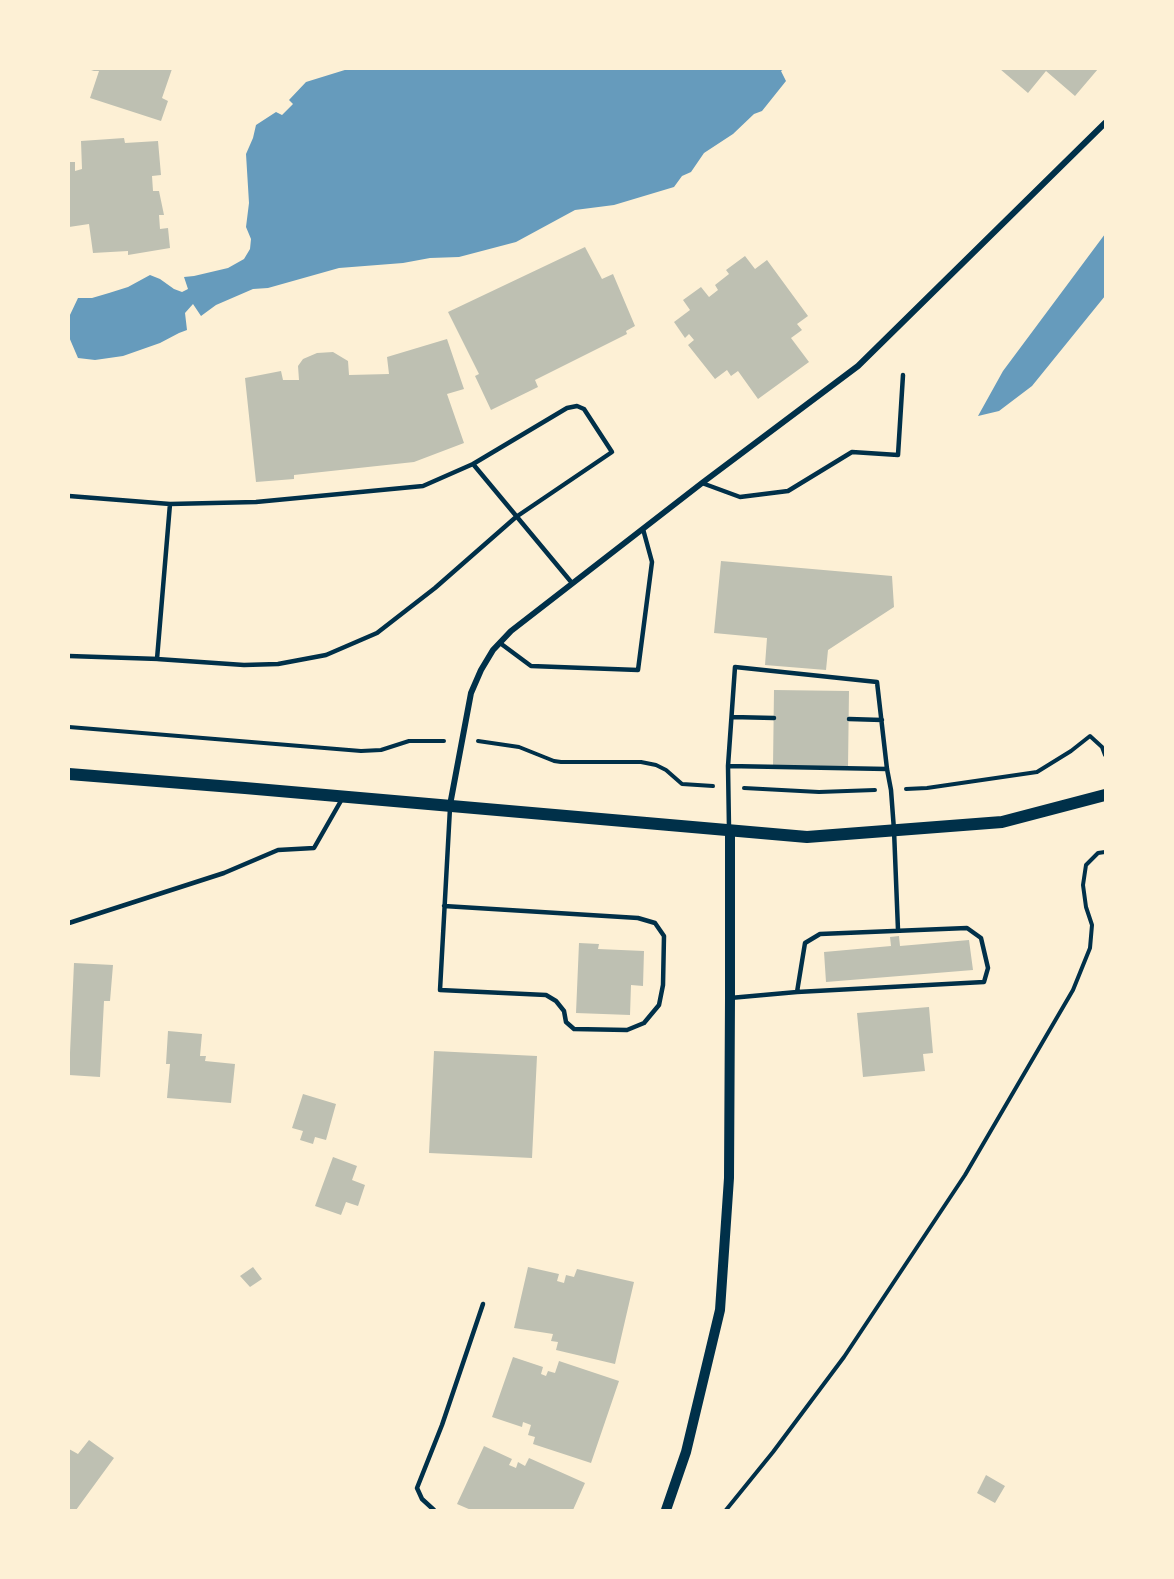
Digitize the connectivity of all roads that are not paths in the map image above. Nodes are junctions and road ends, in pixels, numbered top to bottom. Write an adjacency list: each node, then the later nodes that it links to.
1 (1105, 123): 4 (street)
2 (903, 375): 4 (lane)
3 (473, 464): 6 (lane); 7 (lane); 7 (lane)
4 (702, 483): 8 (street)
5 (69, 496): 6 (lane)
6 (170, 504): 12 (lane)
7 (516, 517): 9 (lane); 12 (lane)
8 (643, 529): 9 (street); 10 (lane)
9 (572, 584): 10 (street)
10 (500, 643): 22 (street)
11 (69, 656): 12 (lane)
12 (159, 659)
13 (732, 717): 14 (lane); 16 (lane); 17 (lane)
14 (774, 718)
15 (849, 719): 16 (lane)
16 (882, 720): 18 (lane)
17 (728, 766): 18 (lane); 23 (lane)
18 (887, 770): 24 (lane)
19 (69, 774): 21 (main road)
20 (1105, 795): 24 (main road)
21 (344, 797): 22 (main road); 26 (lane)
22 (450, 805): 23 (main road); 25 (lane)
23 (730, 830): 24 (main road); 29 (street)
24 (894, 830): 27 (lane)
25 (444, 906): 25 (lane)
26 (69, 923)
27 (898, 930): 28 (lane); 28 (lane)
28 (798, 992): 29 (lane)
29 (730, 998): 32 (street)
30 (483, 1304): 31 (lane)
31 (434, 1510)
32 (666, 1510)

